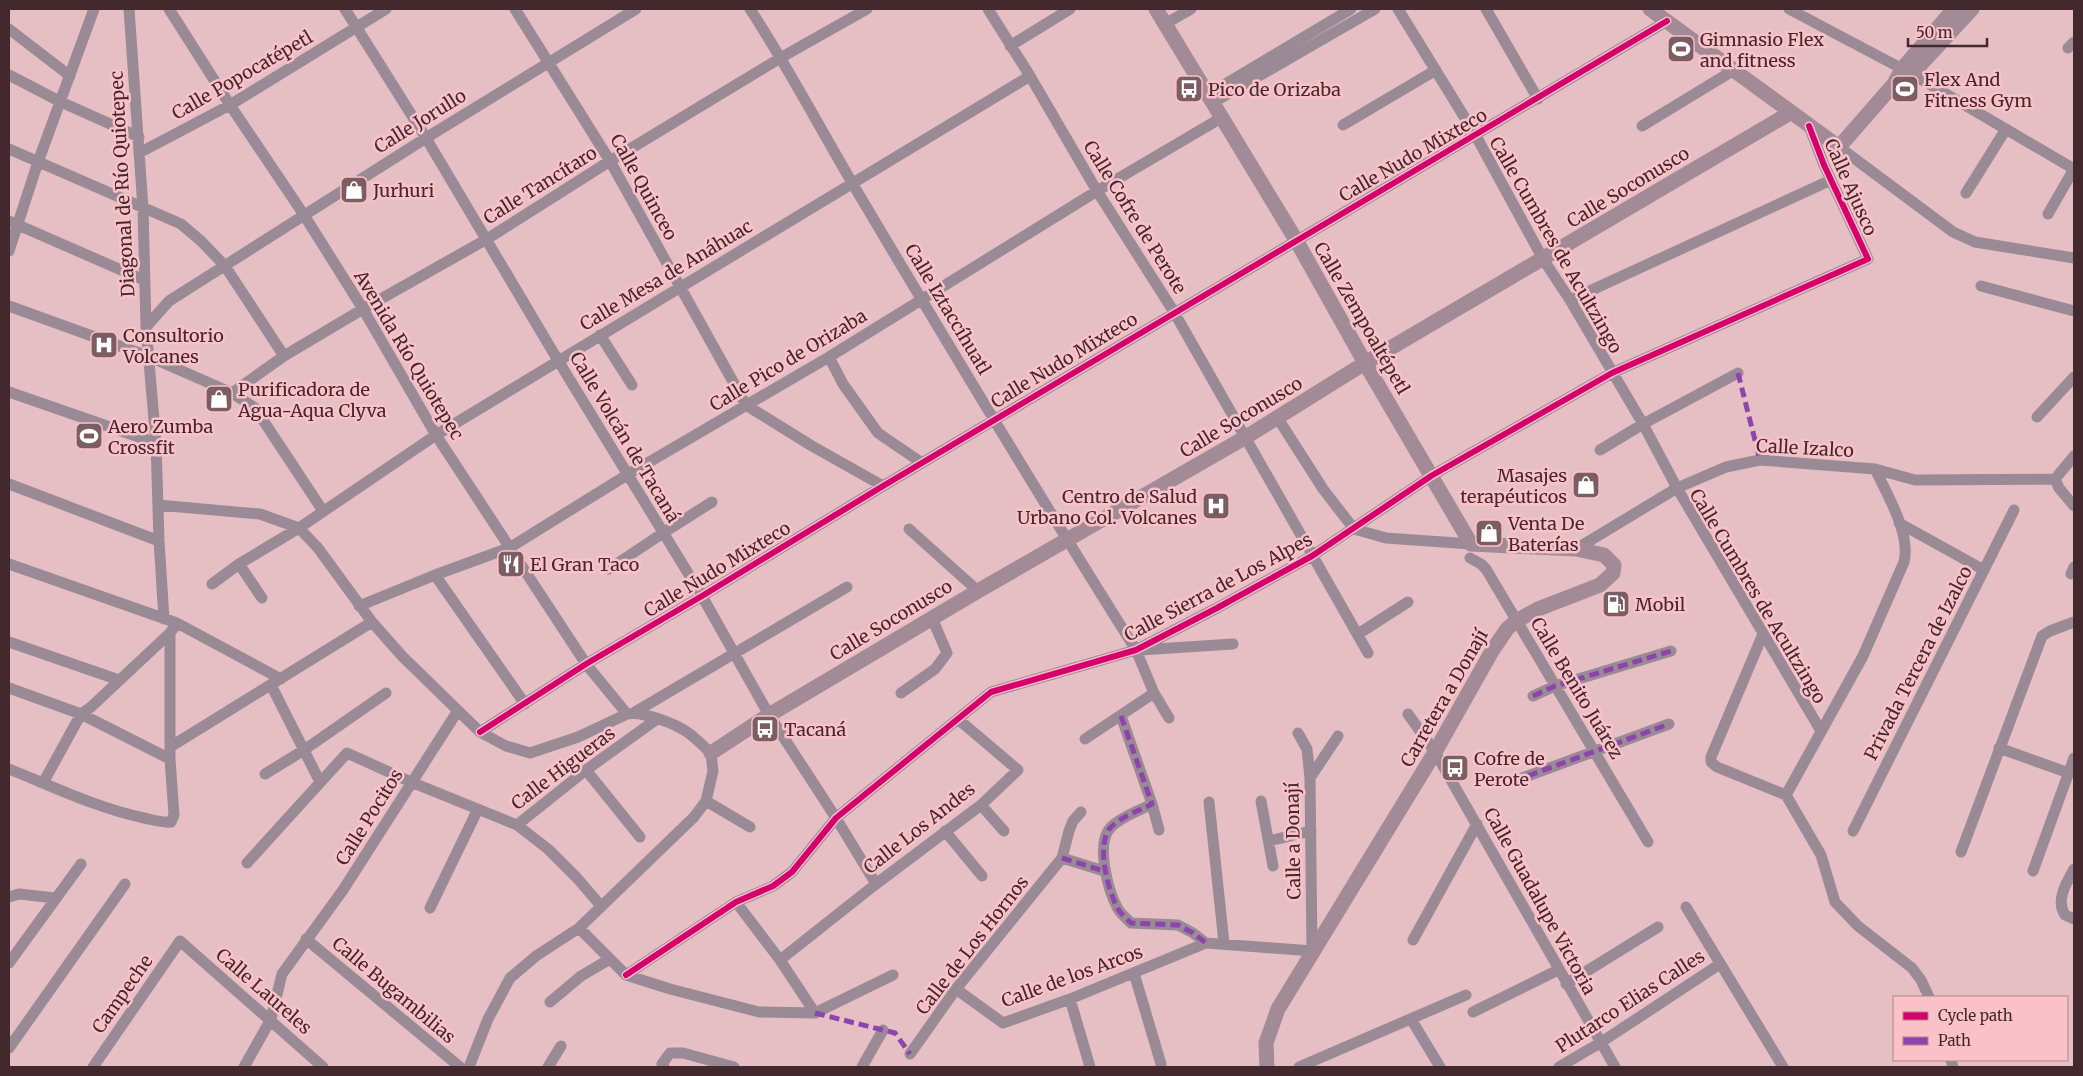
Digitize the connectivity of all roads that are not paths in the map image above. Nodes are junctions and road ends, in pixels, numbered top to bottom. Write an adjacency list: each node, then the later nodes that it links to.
1 (94, 9): 34 (street)
2 (129, 9): 47 (street, Diagonal de Río Quiotepec)
3 (169, 9): 39 (street, Avenida Río Quiotepec)
4 (345, 9): 25 (street, Calle Volcán de Tacaná)
5 (386, 9): 25 (street, Calle Popocatépetl)
6 (515, 9): 29 (street, Calle Quinceo)
7 (636, 9): 29 (street, Calle Jorullo)
8 (750, 9): 28 (street, Calle Iztaccíhuatl)
9 (867, 9): 28 (street, Calle Tancítaro)
10 (988, 9): 27 (street, Calle Cofre de Perote)
11 (1070, 9): 27 (street)
12 (1156, 9): 24 (main road, Calle Zempoaltépetl)
13 (1191, 9): 24 (street)
14 (1351, 9): 36 (street)
15 (1375, 9): 22 (street)
16 (1398, 9): 30 (street, Calle Cumbres de Acultzingo)
17 (1486, 9): 37 (street)
18 (1650, 9): 23 (main road, Calle Ajusco)
19 (1954, 9): 32 (main road)
20 (1972, 9): 32 (main road)
21 (1797, 10): 32 (street)
22 (1359, 12): 36 (street)
23 (1667, 21): 31 (main road, Calle Ajusco); 37 (street, Calle Nudo Mixteco)
24 (1166, 24): 36 (main road, Calle Zempoaltépetl)
25 (356, 27): 39 (street, Calle Popocatépetl); 48 (street, Calle Volcán de Tacaná)
26 (9, 29): 34 (street)
27 (1010, 46): 35 (street, Calle Cofre de Perote)
28 (782, 57): 52 (street, Calle Tancítaro); 56 (street, Calle Iztaccíhuatl)
29 (550, 63): 48 (street, Calle Jorullo); 52 (street, Calle Quinceo)
30 (1436, 70): 42 (street); 46 (street, Calle Cumbres de Acultzingo)
31 (1734, 70): 40 (main road, Calle Ajusco); 43 (street)
32 (1907, 71): 45 (street); 49 (main road)
33 (9, 75): 38 (street)
34 (70, 76): 38 (street)
35 (1030, 76): 56 (street, Calle Mesa de Anáhuac); 57 (street, Calle Cofre de Perote)
36 (1209, 99): 41 (main road, Calle Zempoaltépetl)
37 (1538, 99): 46 (street, Calle Nudo Mixteco)
38 (61, 102): 47 (street); 53 (street)
39 (230, 105): 51 (street, Calle Popocatépetl); 61 (street, Avenida Río Quiotepec)
40 (1790, 113): 44 (main road, Calle Ajusco); 67 (main road, Calle Soconusco)
41 (1221, 118): 57 (street, Calle Pico de Orizaba); 64 (main road, Calle Zempoaltépetl)
42 (1343, 125)
43 (1642, 126)
44 (1809, 126): 49 (main road, Calle Ajusco); 55 (street, Calle Ajusco)
45 (2006, 129): 54 (street); 58 (street)
46 (1476, 136): 64 (street, Calle Nudo Mixteco); 67 (street, Calle Cumbres de Acultzingo)
47 (139, 137): 51 (street, Diagonal de Río Quiotepec)
48 (426, 138): 61 (street, Calle Jorullo); 63 (street, Calle Volcán de Tacaná)
49 (1839, 147): 66 (street)
50 (9, 149): 53 (street)
51 (140, 153): 59 (street, Diagonal de Río Quiotepec)
52 (610, 161): 63 (street, Calle Tancítaro); 72 (street, Calle Quinceo)
53 (38, 162): 59 (street); 62 (street)
54 (2074, 169): 60 (street)
55 (1831, 180): 68 (street, Calle Ajusco); 74 (street)
56 (852, 182): 72 (street, Calle Mesa de Anáhuac); 73 (street, Calle Iztaccíhuatl)
57 (1096, 191): 73 (street, Calle Pico de Orizaba); 78 (street, Calle Cofre de Perote)
58 (1966, 193)
59 (143, 208): 69 (street); 70 (street, Diagonal de Río Quiotepec)
60 (2048, 214)
61 (304, 215): 69 (street, Calle Jorullo); 76 (street, Avenida Río Quiotepec)
62 (13, 222): 65 (street); 70 (street)
63 (487, 239): 76 (street, Calle Tancítaro); 84 (street, Calle Volcán de Tacaná)
64 (1296, 240): 78 (street, Calle Nudo Mixteco); 85 (main road, Calle Zempoaltépetl)
65 (9, 251)
66 (2074, 258)
67 (1543, 259): 74 (street, Calle Cumbres de Acultzingo); 85 (main road, Calle Soconusco)
68 (1868, 259): 86 (street, Calle Sierra de Los Alpes)
69 (224, 266): 79 (street, Calle Jorullo); 81 (street)
70 (144, 280): 79 (street, Diagonal de Río Quiotepec)
71 (1981, 286): 77 (street)
72 (679, 287): 80 (street, Calle Mesa de Anáhuac); 92 (street, Calle Quinceo)
73 (921, 299): 83 (street, Calle Pico de Orizaba); 95 (street, Calle Iztaccíhuatl)
74 (1570, 300): 86 (street, Calle Cumbres de Acultzingo)
75 (9, 306): 82 (street)
76 (363, 309): 81 (street, Calle Tancítaro); 97 (street, Avenida Río Quiotepec)
77 (2074, 311)
78 (1174, 312): 95 (street, Calle Nudo Mixteco); 98 (street, Calle Cofre de Perote)
79 (146, 326): 82 (street, Diagonal de Río Quiotepec)
80 (600, 335): 84 (street, Calle Mesa de Anáhuac); 89 (street)
81 (284, 356): 91 (street, Calle Tancítaro)
82 (150, 357): 91 (street); 99 (street, Diagonal de Río Quiotepec)
83 (829, 357): 92 (street, Calle Pico de Orizaba); 102 (street)
84 (559, 362): 97 (street, Calle Mesa de Anáhuac); 104 (street, Calle Volcán de Tacaná)
85 (1365, 363): 93 (main road, Calle Soconusco); 105 (main road, Calle Zempoaltépetl)
86 (1612, 373): 96 (street, Calle Cumbres de Acultzingo); 105 (street, Calle Sierra de Los Alpes)
87 (1738, 373): 96 (street)
88 (2074, 377): 94 (street)
89 (632, 385)
90 (9, 392): 99 (street)
91 (232, 393): 114 (street)
92 (746, 405): 104 (street, Calle Pico de Orizaba); 108 (street, Calle Quinceo)
93 (1278, 417): 98 (main road, Calle Soconusco); 118 (street)
94 (2037, 417)
95 (995, 419): 102 (street, Calle Nudo Mixteco); 121 (street, Calle Iztaccíhuatl)
96 (1643, 424): 100 (street); 109 (street, Calle Cumbres de Acultzingo)
97 (436, 435): 114 (street, Calle Mesa de Anáhuac); 122 (street, Avenida Río Quiotepec)
98 (1246, 437): 121 (main road, Calle Soconusco); 125 (street, Calle Cofre de Perote)
99 (156, 443): 111 (street, Diagonal de Río Quiotepec)
100 (1600, 450)
101 (2074, 456): 106 (street)
102 (922, 463): 108 (street, Calle Nudo Mixteco)
103 (1875, 469): 106 (street); 109 (street, Calle Izalco); 115 (street, Calle Izalco)
104 (627, 475): 119 (street, Calle Volcán de Tacaná); 122 (street, Calle Pico de Orizaba)
105 (1432, 476): 118 (street, Calle Sierra de Los Alpes); 124 (main road, Calle Zempoaltépetl)
106 (2055, 479): 112 (street)
107 (9, 484): 120 (street)
108 (883, 486): 134 (street, Calle Nudo Mixteco)
109 (1677, 488): 123 (street, Calle Izalco); 145 (street, Calle Cumbres de Acultzingo)
110 (712, 502): 119 (street)
111 (158, 505): 116 (street); 120 (street, Diagonal de Río Quiotepec)
112 (2074, 506)
113 (2014, 510): 129 (street, Privada Tercera de Izalco)
114 (323, 511): 116 (street, Calle Mesa de Anáhuac)
115 (1899, 523): 129 (street); 173 (street, Calle Izalco)
116 (299, 528): 127 (street, Calle Mesa de Anáhuac); 137 (street)
117 (910, 529): 133 (street)
118 (1354, 529): 124 (street, Carretera a Donají); 125 (street, Calle Sierra de Los Alpes)
119 (662, 532): 128 (street); 134 (street, Calle Volcán de Tacaná)
120 (159, 541): 139 (street, Diagonal de Río Quiotepec)
121 (1067, 541): 133 (main road, Calle Soconusco); 148 (street, Calle Iztaccíhuatl)
122 (509, 548): 130 (street, Calle Pico de Orizaba); 152 (street, Avenida Río Quiotepec)
123 (1576, 549): 124 (main road, Carretera a Donají); 140 (main road, Carretera a Donají)
124 (1471, 551): 140 (street, Calle Benito Juárez)
125 (1312, 556): 144 (street, Calle Cofre de Perote); 148 (street, Calle Sierra de Los Alpes)
126 (9, 564): 139 (street)
127 (239, 564): 131 (street, Calle Mesa de Anáhuac); 135 (street)
128 (609, 569)
129 (1984, 570): 208 (street, Privada Tercera de Izalco)
130 (435, 575): 137 (street, Calle Pico de Orizaba); 161 (street)
131 (212, 584)
132 (847, 587): 151 (street)
133 (978, 591): 138 (main road, Calle Soconusco)
134 (702, 596): 151 (street, Calle Volcán de Tacaná); 152 (street, Calle Nudo Mixteco)
135 (262, 598)
136 (1408, 602): 144 (street)
137 (359, 606): 141 (street)
138 (932, 618): 158 (street); 165 (main road, Calle Soconusco)
139 (164, 619): 143 (street)
140 (1516, 621): 155 (street, Calle Benito Juárez); 180 (main road, Carretera a Donají)
141 (372, 622): 154 (street); 162 (street)
142 (2074, 622): 177 (street)
143 (174, 628): 153 (street); 154 (street); 181 (street)
144 (1358, 634): 150 (street, Calle Cofre de Perote)
145 (1763, 634): 173 (street, Calle Cumbres de Acultzingo); 193 (street)
146 (9, 642): 153 (street)
147 (1233, 644): 148 (street)
148 (1136, 650): 159 (street, Calle Iztaccíhuatl); 170 (street, Calle Sierra de Los Alpes)
149 (1670, 651): 155 (street)
150 (1368, 653)
151 (734, 654): 163 (street); 165 (street, Calle Volcán de Tacaná)
152 (586, 664): 161 (street, Calle Nudo Mixteco); 163 (street, Avenida Río Quiotepec)
153 (119, 680): 164 (street)
154 (276, 682): 178 (street); 181 (street)
155 (1555, 686): 160 (street); 179 (street, Calle Benito Juárez)
156 (9, 688): 164 (street)
157 (386, 693): 178 (street)
158 (901, 693)
159 (1154, 693): 167 (street); 168 (street, Calle Iztaccíhuatl)
160 (1533, 696)
161 (525, 704): 172 (street, Calle Nudo Mixteco)
162 (458, 712): 172 (street); 191 (street, Calle Pocitos)
163 (631, 713): 169 (street); 172 (street)
164 (81, 714): 181 (street); 192 (street)
165 (769, 714): 182 (main road, Calle Soconusco); 201 (street, Calle Volcán de Tacaná)
166 (1408, 714): 180 (street)
167 (1121, 716): 176 (street); 197 (street)
168 (1169, 718)
169 (657, 719): 182 (street); 185 (street, Calle Higueras)
170 (959, 720): 198 (street, Calle Los Andes); 201 (street, Calle Sierra de Los Alpes)
171 (1669, 724): 179 (street)
172 (480, 732)
173 (1821, 732): 193 (street, Calle Izalco)
174 (1298, 733): 188 (street, Calle a Donají)
175 (1338, 736): 188 (street)
176 (1085, 739)
177 (1999, 748): 186 (street); 213 (street)
178 (304, 750): 187 (street); 190 (street)
179 (1593, 750): 189 (street); 212 (street, Calle Benito Juárez)
180 (1435, 752): 202 (street, Calle Guadalupe Victoria); 238 (main road, Carretera a Donají)
181 (170, 753): 192 (street)
182 (711, 753): 194 (street)
183 (2074, 758): 186 (street)
184 (9, 769): 192 (street)
185 (586, 770): 203 (street, Calle Higueras); 210 (street)
186 (2069, 773): 220 (street)
187 (265, 774)
188 (1310, 778): 207 (street, Calle a Donají)
189 (1514, 781)
190 (320, 782): 191 (street, Calle Higueras); 215 (street, Calle Higueras)
191 (411, 782): 199 (street, Calle Higueras); 233 (street, Calle Pocitos)
192 (43, 783)
193 (1786, 795): 250 (street)
194 (706, 801): 204 (street); 227 (street)
195 (1261, 801): 211 (street)
196 (1209, 802): 237 (street)
197 (1152, 804): 205 (street); 219 (street, Calle de los Arcos)
198 (980, 805): 206 (street); 209 (street, Calle Los Andes)
199 (478, 809): 203 (street, Calle Higueras); 229 (street)
200 (1081, 812): 214 (street)
201 (836, 818): 223 (street, Calle Volcán de Tacaná); 226 (street, Calle Sierra de Los Alpes)
202 (1477, 824): 234 (street); 243 (street, Calle Guadalupe Victoria)
203 (517, 825): 227 (street)
204 (750, 826)
205 (1159, 830)
206 (1004, 831)
207 (1311, 831): 211 (street); 238 (street, Calle a Donají)
208 (1853, 831)
209 (945, 832): 221 (street); 223 (street, Calle Los Andes)
210 (640, 837)
211 (1269, 841): 217 (street)
212 (1648, 842)
213 (1961, 852)
214 (1062, 858): 219 (street); 248 (street, Calle de Los Hornos)
215 (247, 863)
216 (81, 864): 225 (street)
217 (1273, 866)
218 (2074, 869): 230 (street)
219 (1104, 871): 236 (street, Calle de los Arcos)
220 (2033, 871)
221 (982, 876)
222 (125, 884): 260 (street)
223 (876, 884): 240 (street, Calle Los Andes)
224 (9, 897): 225 (street)
225 (55, 898): 241 (street)
226 (736, 902): 240 (street); 245 (street, Calle Sierra de Los Alpes)
227 (601, 906): 232 (street)
228 (1686, 907): 242 (street)
229 (430, 908)
230 (2070, 917)
231 (1658, 927): 247 (street)
232 (579, 928): 239 (street); 268 (street)
233 (306, 939): 255 (street, Calle Pocitos); 267 (street, Calle Bugambilias)
234 (1413, 940)
235 (180, 941): 255 (street, Calle Laureles); 264 (street, Campeche)
236 (1206, 943): 237 (street, Calle de los Arcos); 244 (street, Calle de los Arcos)
237 (1224, 943): 238 (street, Calle de los Arcos)
238 (1312, 951): 273 (main road, Carretera a Donají)
239 (610, 959): 245 (street); 252 (street)
240 (780, 960): 254 (street)
241 (9, 963)
242 (1720, 964): 258 (street, Plutarco Elias Calles); 278 (street)
243 (1558, 970): 247 (street, Calle Guadalupe Victoria); 253 (street)
244 (1134, 972): 251 (street, Calle de los Arcos); 262 (street)
245 (626, 975): 254 (street)
246 (893, 975): 254 (street)
247 (1566, 984): 258 (street, Calle Guadalupe Victoria)
248 (956, 989): 251 (street, Calle de los Arcos); 261 (street, Calle de Los Hornos)
249 (1466, 995): 256 (street)
250 (1929, 996)
251 (1070, 999): 272 (street)
252 (550, 1002)
253 (1473, 1012)
254 (815, 1013)
255 (271, 1019): 265 (street, Calle Pocitos); 266 (street, Calle Laureles)
256 (1411, 1020): 274 (street); 275 (street)
257 (883, 1030): 271 (street)
258 (1600, 1043): 276 (street, Plutarco Elias Calles); 277 (street, Calle Guadalupe Victoria)
259 (561, 1046): 269 (street)
260 (9, 1048)
261 (910, 1054)
262 (1161, 1064)
263 (663, 1066): 270 (street)
264 (93, 1067)
265 (244, 1067)
266 (323, 1067)
267 (460, 1067)
268 (469, 1067)
269 (548, 1067)
270 (734, 1067)
271 (862, 1067)
272 (1090, 1067)
273 (1267, 1067)
274 (1299, 1067)
275 (1440, 1067)
276 (1558, 1067)
277 (1615, 1067)
278 (1783, 1067)

